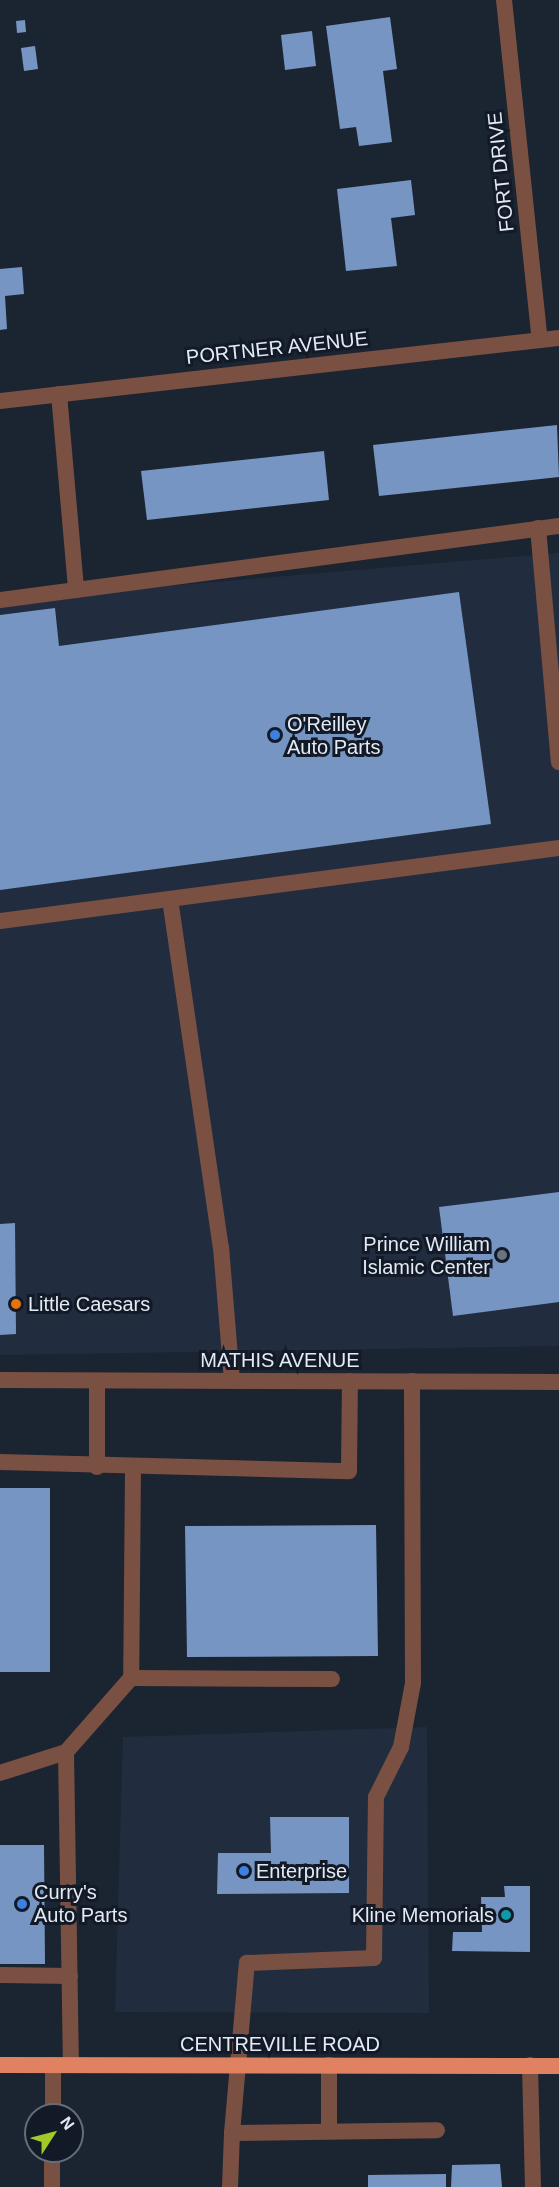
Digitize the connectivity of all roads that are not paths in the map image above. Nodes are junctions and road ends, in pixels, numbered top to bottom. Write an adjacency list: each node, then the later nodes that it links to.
1 (504, 0): 3 (street, FORT DRIVE)
2 (559, 338): 3 (street, PORTNER AVENUE)
3 (540, 340): 4 (street, PORTNER AVENUE)
4 (59, 394): 5 (street, PORTNER AVENUE); 8 (street)
5 (0, 400)
6 (559, 526): 7 (street)
7 (538, 528): 8 (street); 10 (street)
8 (76, 590): 9 (street)
9 (0, 600)
10 (559, 762)
11 (559, 848): 12 (street)
12 (171, 898): 13 (street); 16 (street)
13 (0, 921)
14 (0, 1380): 15 (street, MATHIS AVENUE)
15 (96, 1381): 16 (street, MATHIS AVENUE); 21 (street)
16 (232, 1381): 17 (street, MATHIS AVENUE)
17 (350, 1381): 18 (street, MATHIS AVENUE); 22 (street)
18 (412, 1382): 19 (street, MATHIS AVENUE); 32 (street)
19 (559, 1382)
20 (0, 1462): 21 (street)
21 (97, 1467): 22 (street)
22 (133, 1468): 23 (street)
23 (131, 1678): 24 (street); 25 (street)
24 (332, 1679)
25 (66, 1752): 26 (street); 28 (street)
26 (0, 1773)
27 (0, 1975): 28 (street)
28 (70, 1976): 31 (street)
29 (0, 2065): 30 (highway, CENTREVILLE ROAD)
30 (53, 2065): 31 (highway, CENTREVILLE ROAD); 36 (street)
31 (71, 2065): 32 (highway, CENTREVILLE ROAD)
32 (242, 2065): 34 (highway, CENTREVILLE ROAD); 39 (street)
33 (530, 2065): 34 (highway, CENTREVILLE ROAD); 35 (highway, CENTREVILLE ROAD); 43 (street)
34 (329, 2066): 38 (street)
35 (559, 2066)
36 (52, 2103)
37 (436, 2130): 38 (street)
38 (329, 2131): 39 (street)
39 (232, 2133): 42 (street)
40 (52, 2163): 41 (street)
41 (52, 2187)
42 (230, 2187)
43 (533, 2187)

